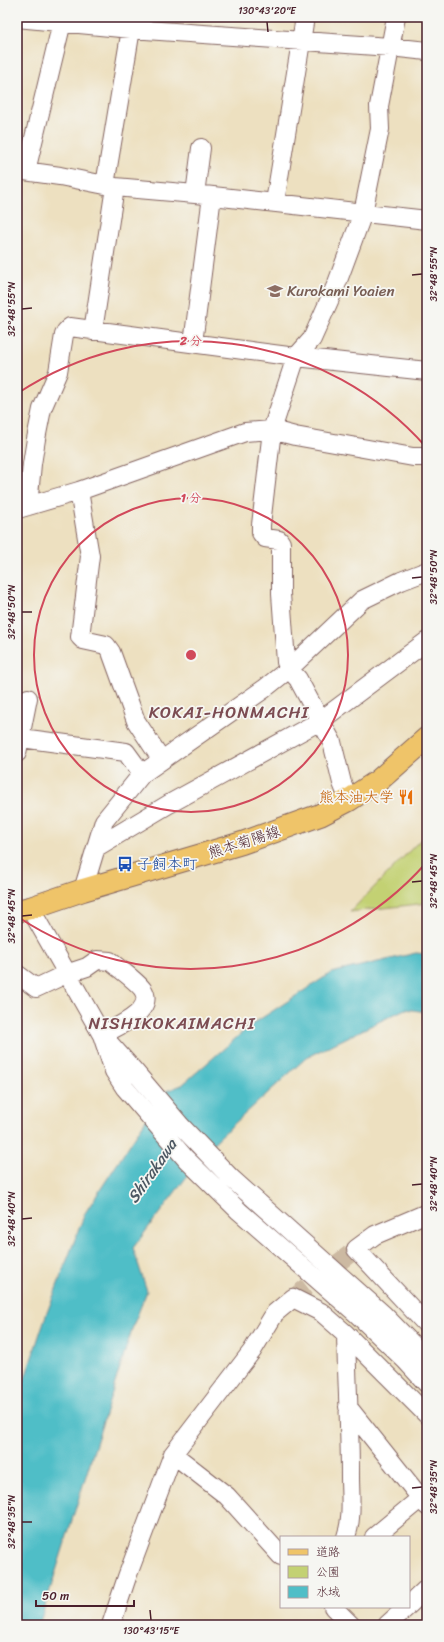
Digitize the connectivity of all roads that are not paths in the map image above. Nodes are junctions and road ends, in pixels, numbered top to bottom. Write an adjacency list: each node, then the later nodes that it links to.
1 (305, 17): 6 (street)
2 (396, 17): 7 (street)
3 (17, 18): 4 (street)
4 (50, 20): 5 (street); 10 (street)
5 (131, 29): 6 (street); 11 (street)
6 (301, 41): 7 (street); 13 (street)
7 (390, 47): 8 (street); 14 (street)
8 (427, 52)
9 (201, 148): 12 (street)
10 (22, 171): 11 (street)
11 (110, 186): 12 (street); 16 (street)
12 (204, 195): 13 (street); 17 (street)
13 (275, 202): 14 (street)
14 (363, 213): 15 (street); 18 (street)
15 (427, 220)
16 (93, 331): 17 (street); 23 (street)
17 (193, 343): 18 (street)
18 (296, 356): 19 (street); 20 (street)
19 (427, 371)
20 (272, 430): 21 (street); 22 (street); 26 (street)
21 (427, 457)
22 (80, 491): 23 (street); 31 (street)
23 (22, 507)
24 (427, 571): 26 (street)
25 (427, 641): 28 (street)
26 (289, 669): 28 (street); 31 (street)
27 (28, 698): 30 (street)
28 (320, 721): 33 (street); 34 (street)
29 (427, 738): 33 (main road, 熊本菊陽線)
30 (19, 746): 32 (street)
31 (161, 759): 32 (street)
32 (142, 774): 34 (street)
33 (349, 800): 35 (main road, 熊本菊陽線)
34 (97, 846): 35 (street)
35 (83, 890): 36 (main road, 熊本菊陽線)
36 (24, 910): 38 (street)
37 (17, 974): 38 (street)
38 (66, 974): 39 (street); 39 (street)
39 (102, 1035): 43 (street); 44 (street)
40 (427, 1213): 41 (street)
41 (427, 1325)
42 (346, 1334): 45 (street); 46 (street); 47 (street)
43 (427, 1359)
44 (427, 1384)
45 (348, 1407): 48 (street); 49 (street)
46 (427, 1415)
47 (173, 1454): 51 (street); 56 (street)
48 (424, 1502): 50 (street)
49 (346, 1536)
50 (375, 1536)
51 (280, 1555)
52 (427, 1588): 53 (street)
53 (410, 1604)
54 (334, 1608): 57 (street)
55 (406, 1608): 58 (street)
56 (112, 1625)
57 (351, 1625)
58 (387, 1625)

